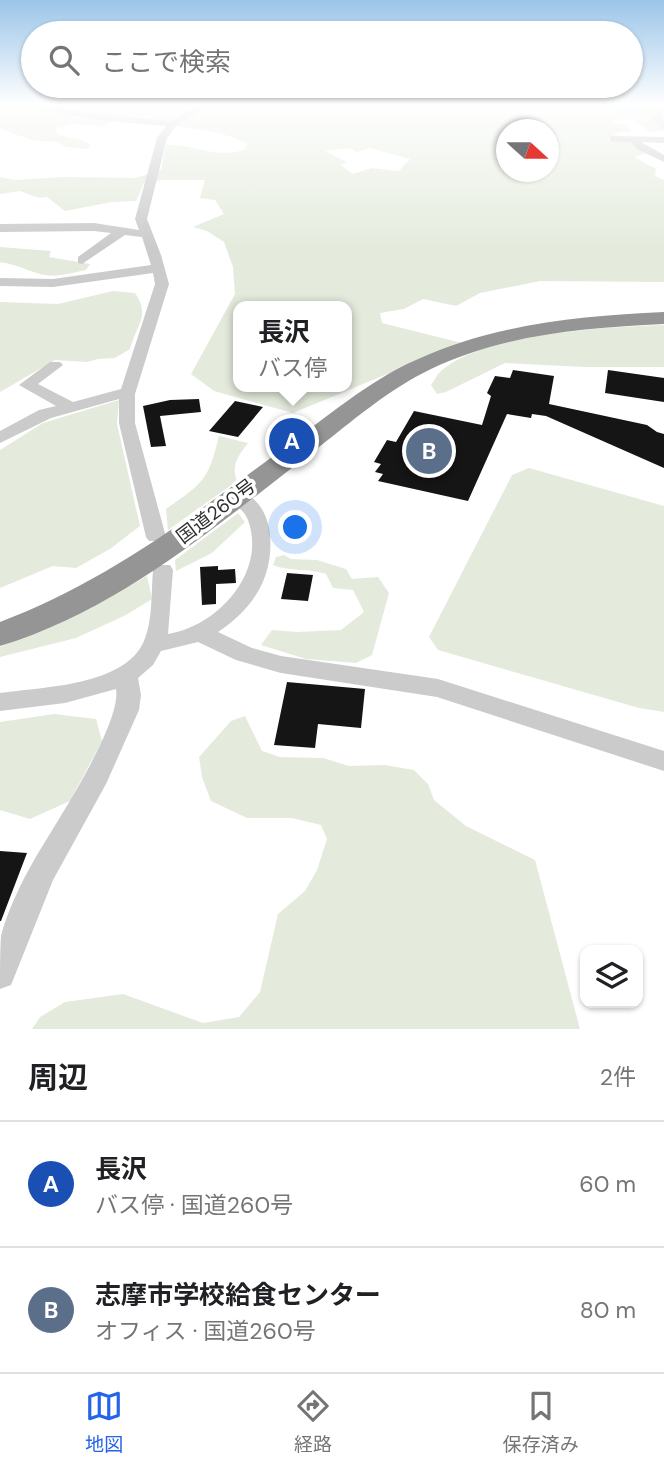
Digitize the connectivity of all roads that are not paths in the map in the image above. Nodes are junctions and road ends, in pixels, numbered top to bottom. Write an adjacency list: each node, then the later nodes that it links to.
1 (158, 152): 4 (street)
2 (0, 228): 3 (street)
3 (122, 231): 4 (street); 5 (street)
4 (145, 234): 6 (street)
5 (82, 260)
6 (159, 268): 7 (street); 10 (street)
7 (0, 282)
8 (664, 318): 13 (highway, 国道260号)
9 (55, 365): 11 (street)
10 (128, 392): 11 (street); 14 (street)
11 (73, 408): 12 (street)
12 (0, 438)
13 (236, 496): 16 (street); 17 (highway, 国道260号)
14 (156, 537)
15 (163, 570): 18 (street)
16 (199, 633): 18 (street); 21 (street)
17 (0, 634)
18 (154, 644): 19 (street)
19 (125, 674): 20 (street); 22 (street)
20 (0, 702)
21 (664, 761)
22 (0, 974)

